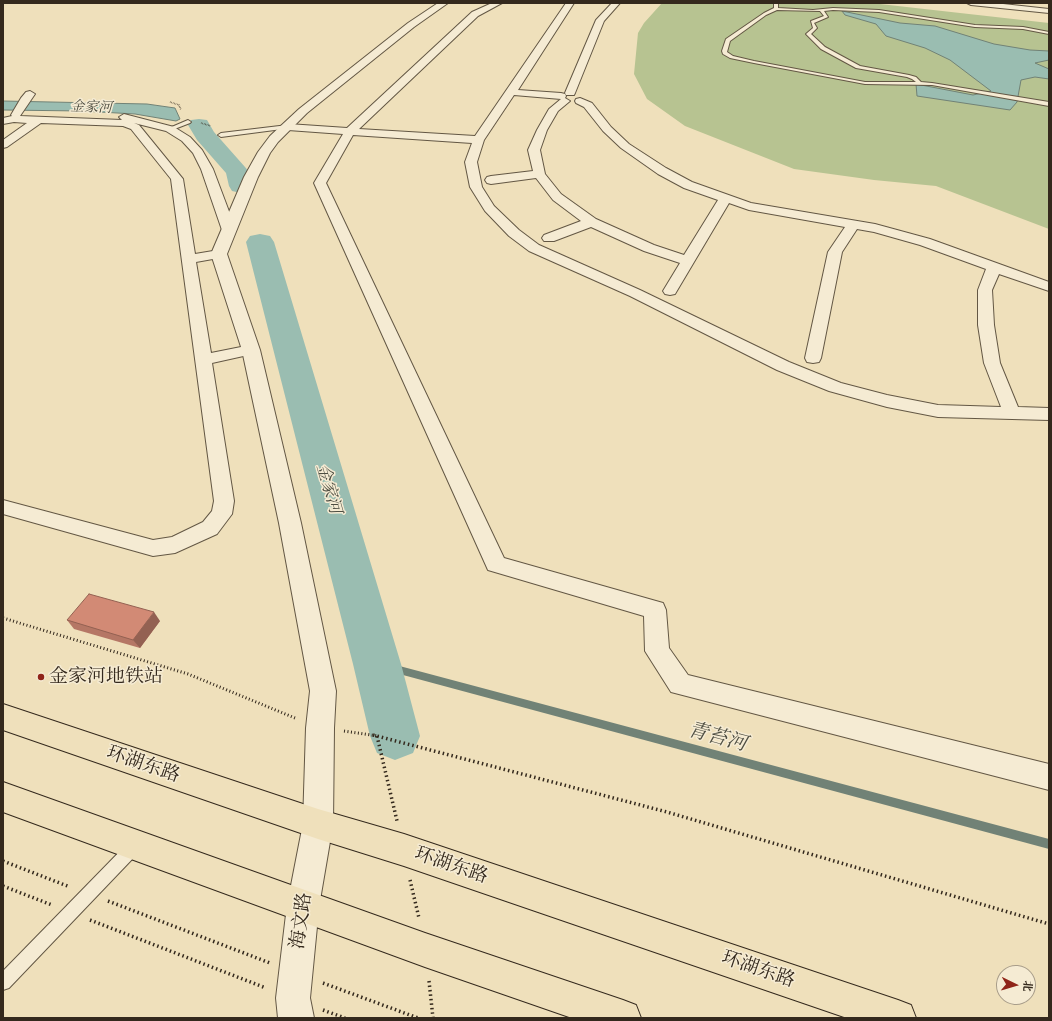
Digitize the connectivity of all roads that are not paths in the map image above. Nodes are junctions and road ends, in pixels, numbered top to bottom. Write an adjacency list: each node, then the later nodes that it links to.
1 (444, 3): 21 (street)
2 (498, 3): 23 (street)
3 (570, 3): 13 (street)
4 (616, 3): 14 (street)
5 (776, 3): 8 (lane)
6 (971, 3): 7 (street)
7 (983, 4): 10 (street)
8 (776, 9): 9 (lane); 12 (lane)
9 (822, 11): 11 (lane); 12 (lane)
10 (1049, 11)
11 (1049, 33)
12 (919, 83): 16 (lane)
13 (512, 92): 14 (street); 25 (street)
14 (565, 96): 27 (street); 29 (street)
15 (27, 97): 18 (street)
16 (1049, 104)
17 (3, 115): 18 (street)
18 (13, 115): 19 (street); 22 (street)
19 (38, 120): 26 (street); 35 (street)
20 (188, 122): 22 (lane)
21 (288, 127): 23 (street); 24 (lane); 32 (street)
22 (170, 129): 32 (street)
23 (350, 131): 25 (street); 47 (street)
24 (221, 135)
25 (478, 140): 43 (street)
26 (3, 145)
27 (539, 174): 28 (street); 30 (street)
28 (491, 180)
29 (725, 199): 31 (street); 36 (street)
30 (590, 222): 33 (street); 36 (street)
31 (853, 224): 37 (street); 41 (street)
32 (229, 230): 34 (street)
33 (549, 238)
34 (219, 254): 35 (street); 40 (street, 海文路)
35 (188, 260): 42 (street)
36 (688, 261): 39 (street)
37 (994, 268): 38 (street); 43 (street)
38 (1049, 287)
39 (670, 291)
40 (251, 350): 42 (street); 49 (street, 海文路)
41 (813, 358)
42 (203, 360): 45 (street)
43 (1012, 413): 44 (street)
44 (1049, 414)
45 (3, 507)
46 (3, 717): 49 (main road, 环湖东路)
47 (1049, 777)
48 (3, 797): 50 (main road)
49 (318, 824): 51 (street, 海文路); 55 (main road, 环湖东路)
50 (136, 845): 51 (main road); 52 (lane)
51 (303, 906): 53 (street, 海文路); 54 (main road)
52 (3, 982)
53 (295, 996)
54 (623, 1018)
55 (898, 1018)

